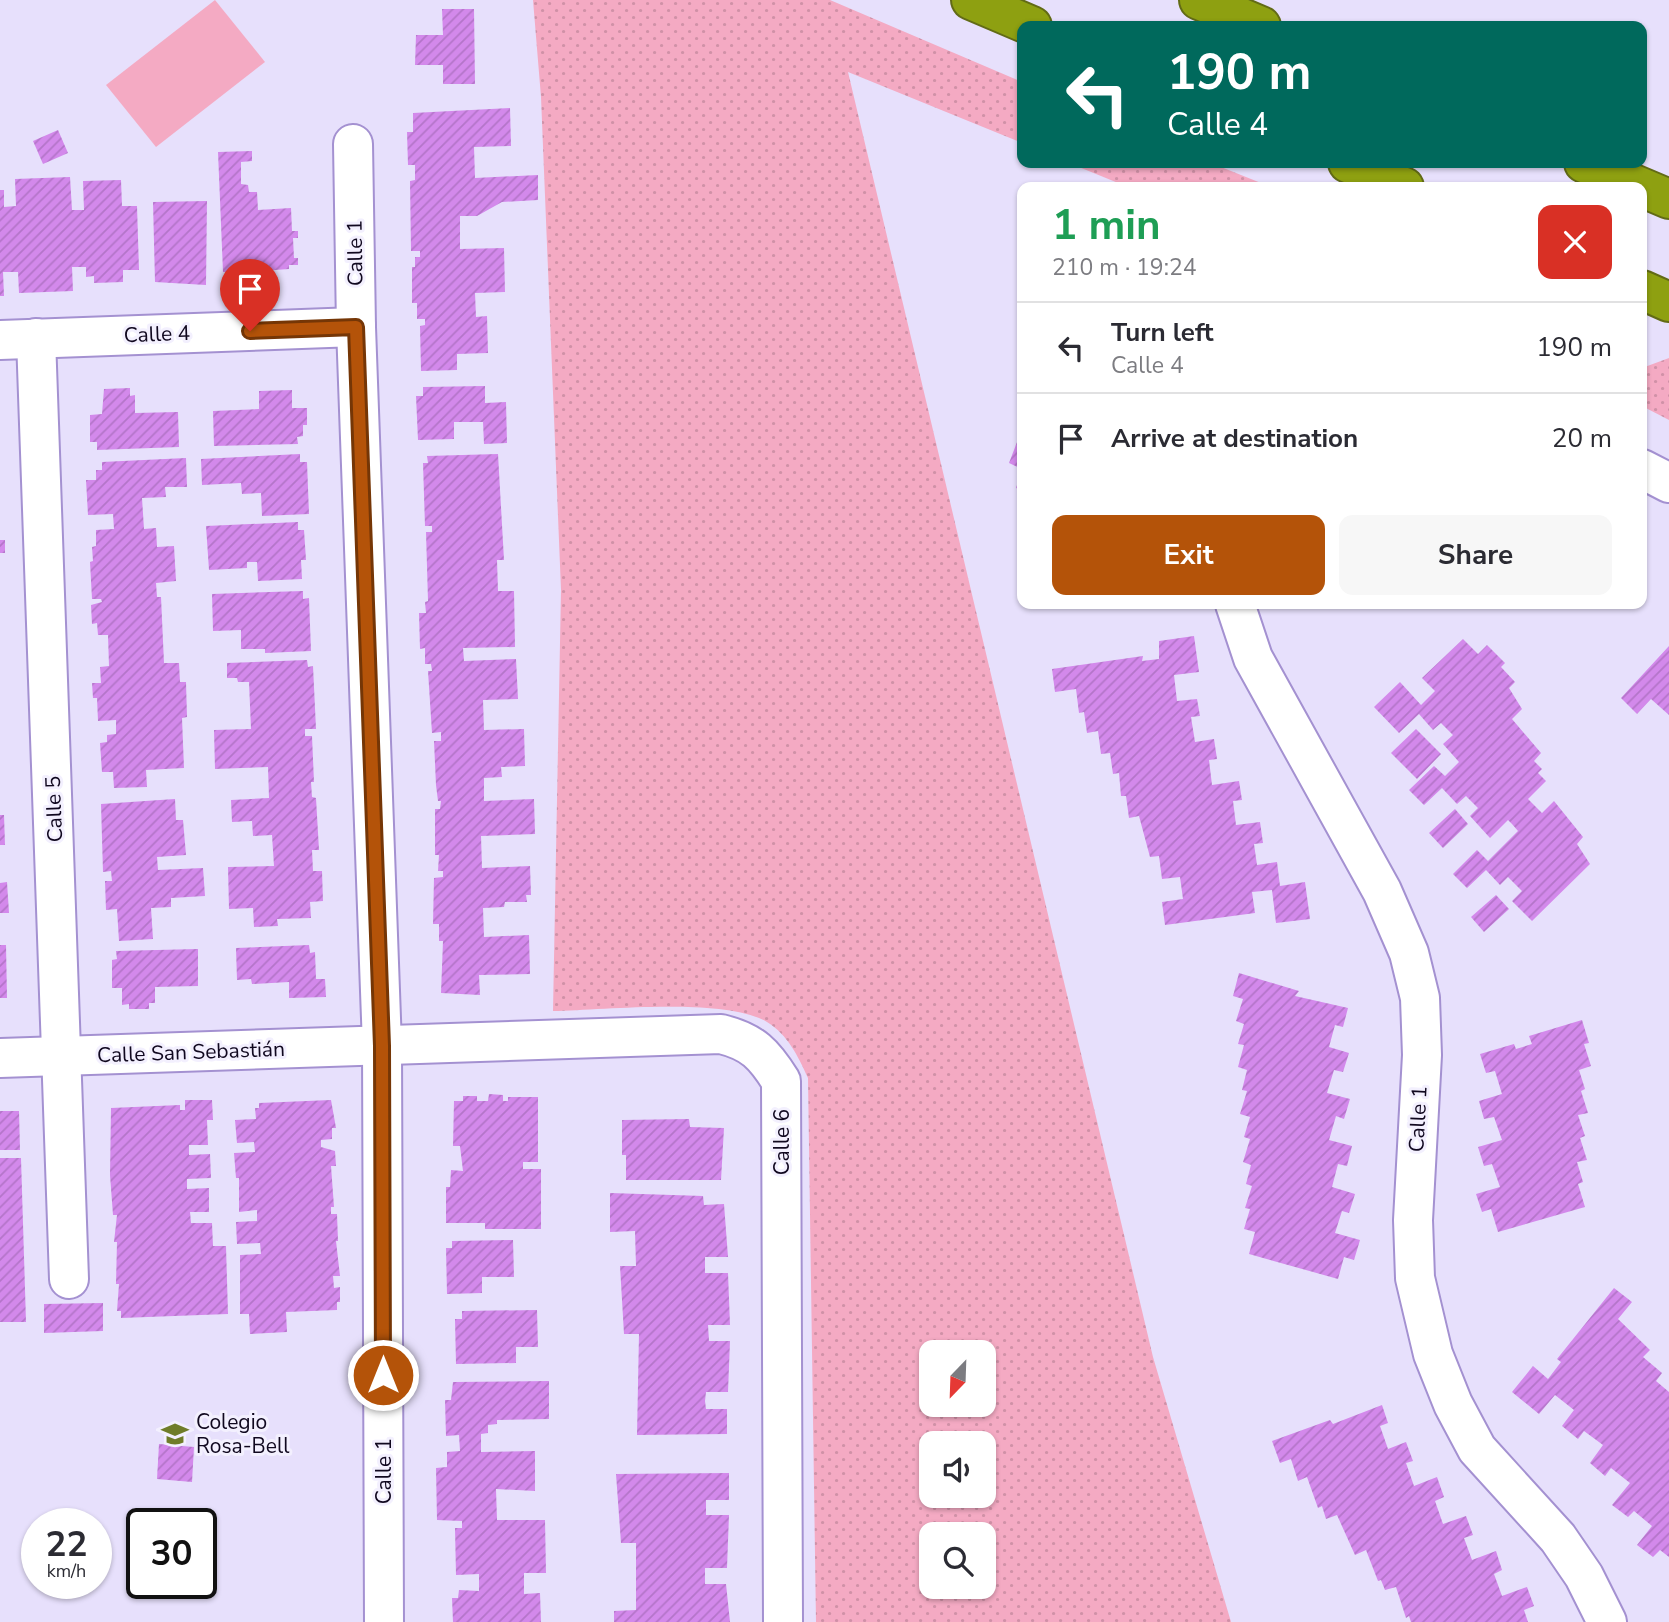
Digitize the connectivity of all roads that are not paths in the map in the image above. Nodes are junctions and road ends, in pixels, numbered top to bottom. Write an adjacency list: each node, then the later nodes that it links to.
1 (971, 0): 3 (highway)
2 (1199, 0): 4 (highway)
3 (1020, 21)
4 (1249, 21)
5 (353, 144): 14 (street, Calle 1)
6 (1360, 168): 8 (highway)
7 (1596, 168): 9 (highway)
8 (1392, 182)
9 (1629, 182)
10 (1647, 190): 11 (highway)
11 (1669, 199)
12 (1647, 292): 13 (highway)
13 (1669, 302)
14 (356, 327): 15 (street, Calle 4); 19 (street, Calle 1)
15 (18, 339): 20 (street, Calle 5)
16 (1647, 472): 17 (street)
17 (1669, 483)
18 (1237, 609): 25 (street, Calle 1)
19 (382, 1046): 20 (street, Calle San Sebastián); 23 (street, Calle 1); 24 (street, Calle 6)
20 (64, 1056): 21 (street, Calle San Sebastián); 22 (street, Calle 5)
21 (0, 1058)
22 (69, 1279)
23 (384, 1622)
24 (783, 1622)
25 (1606, 1622)

